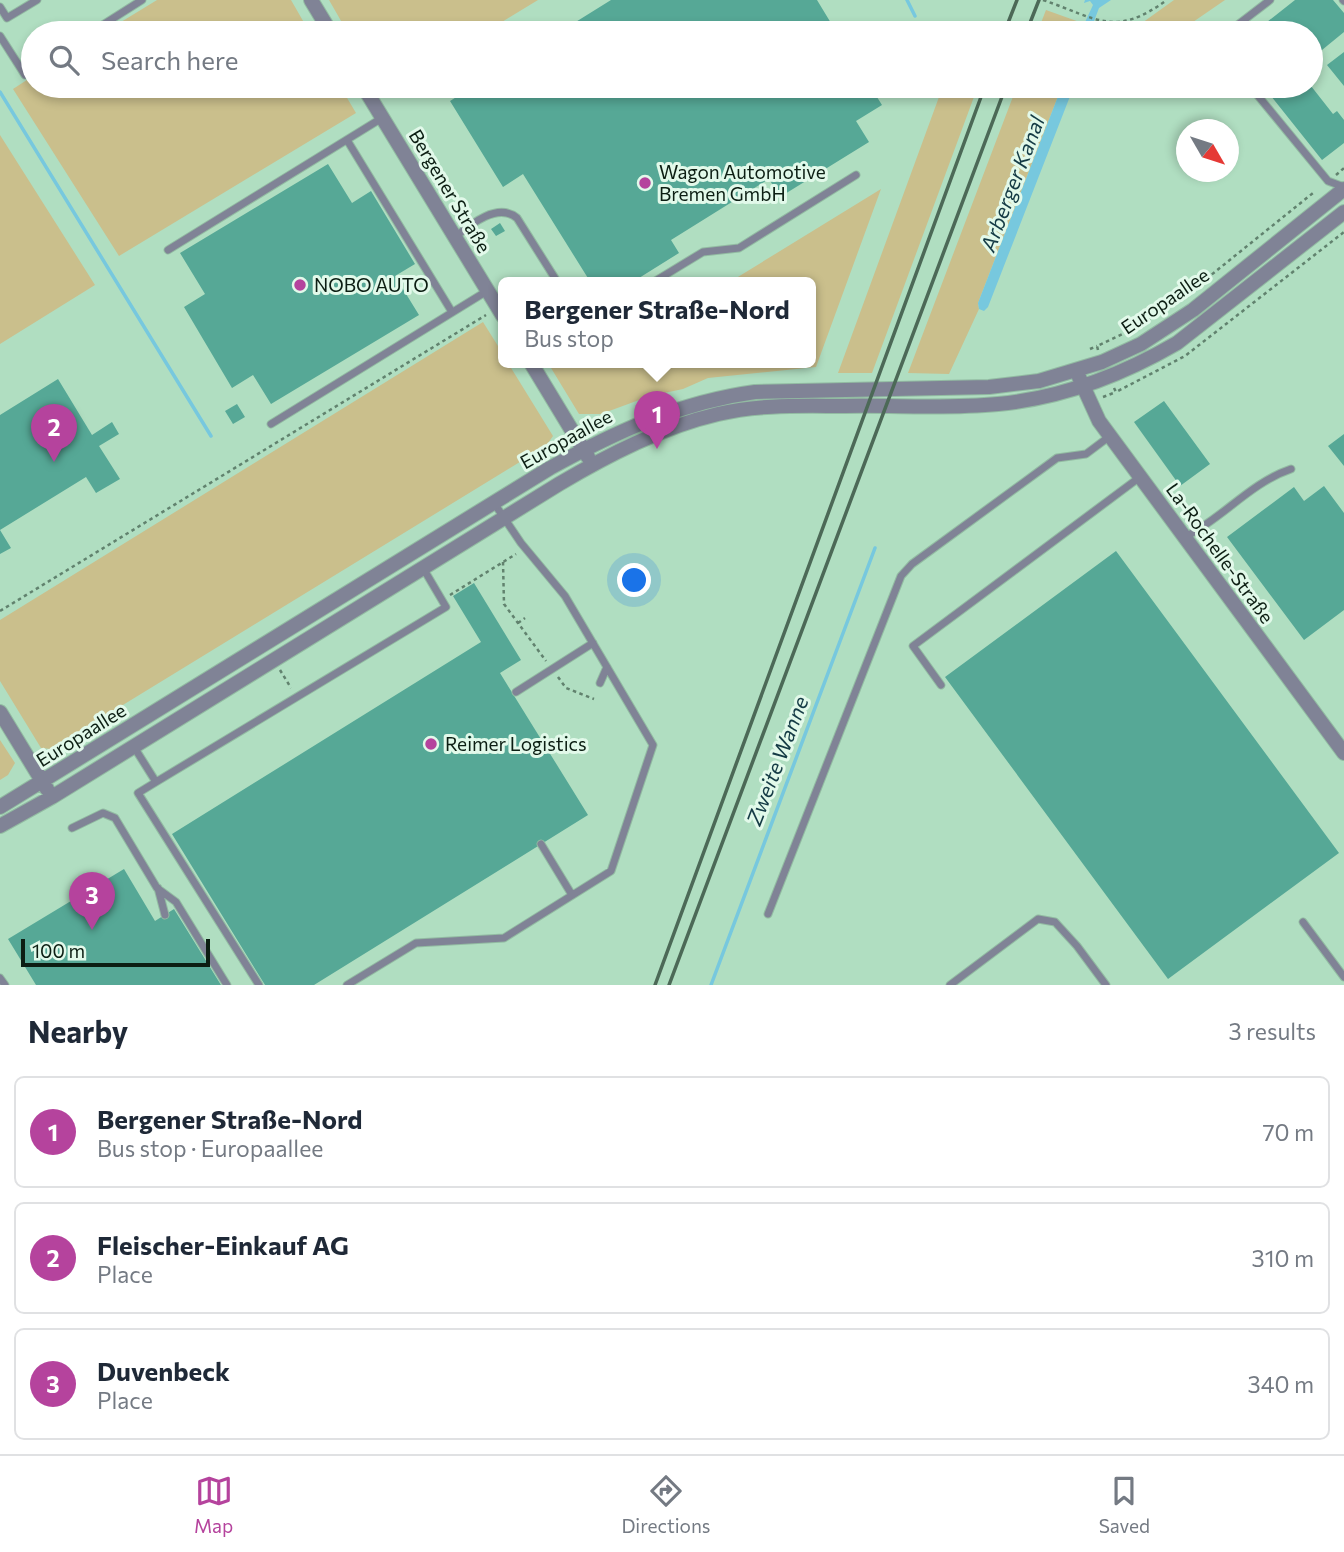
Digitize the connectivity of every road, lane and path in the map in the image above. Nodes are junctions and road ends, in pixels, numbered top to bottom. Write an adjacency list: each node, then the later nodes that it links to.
1 (37, 0): 8 (lane)
2 (142, 0): 9 (lane)
3 (311, 0): 10 (street)
4 (1043, 0): 11 (path)
5 (1167, 0): 12 (path)
6 (1270, 0): 13 (lane)
7 (0, 8): 8 (lane)
8 (3, 20)
9 (109, 21)
10 (324, 21)
11 (1103, 21)
12 (1130, 21)
13 (1243, 21)
14 (0, 36): 15 (lane)
15 (21, 69)
16 (370, 98): 18 (street, Bergener Straße)
17 (1260, 98): 21 (lane)
18 (383, 118): 19 (lane); 23 (street, Bergener Straße)
19 (347, 140): 24 (lane); 29 (lane)
20 (856, 176): 26 (lane)
21 (1344, 188): 34 (street, Europaallee)
22 (1344, 212): 35 (street, Europaallee)
23 (455, 237): 25 (lane); 27 (street, Bergener Straße)
24 (168, 250)
25 (554, 277)
26 (662, 277)
27 (487, 291): 28 (street, Bergener Straße); 29 (lane)
28 (498, 309)
29 (453, 312): 36 (lane)
30 (498, 313): 51 (path)
31 (1097, 346): 32 (path)
32 (1090, 349)
33 (534, 368): 38 (street)
34 (1077, 370): 35 (street, La-Rochelle-Straße); 38 (street, Europaallee)
35 (1083, 386): 37 (street, La-Rochelle-Straße); 39 (street, Europaallee)
36 (271, 424)
37 (1110, 436): 41 (street, La-Rochelle-Straße); 75 (lane)
38 (583, 450): 39 (street); 42 (street, Europaallee)
39 (592, 464): 43 (street, Europaallee)
40 (1291, 469): 45 (lane)
41 (1140, 477): 45 (street, La-Rochelle-Straße); 59 (lane)
42 (493, 502): 43 (lane); 44 (street, Europaallee)
43 (503, 520): 46 (street, Europaallee); 47 (lane)
44 (465, 521): 46 (lane); 66 (street, Europaallee)
45 (1185, 537): 65 (street, La-Rochelle-Straße)
46 (474, 538): 49 (street, Europaallee)
47 (525, 549): 48 (path); 54 (lane)
48 (503, 562): 50 (path); 53 (path)
49 (423, 568): 50 (lane); 55 (street, Europaallee)
50 (442, 600): 67 (lane)
51 (0, 611)
52 (525, 618): 53 (path)
53 (518, 623): 57 (path)
54 (593, 643): 56 (lane); 57 (lane)
55 (275, 660): 60 (path); 64 (street, Europaallee)
56 (607, 667): 58 (lane); 74 (lane)
57 (552, 669): 61 (lane); 62 (path)
58 (600, 683)
59 (942, 685)
60 (289, 686)
61 (516, 692)
62 (594, 699)
63 (0, 712): 66 (street)
64 (134, 746): 67 (lane); 68 (street, Europaallee)
65 (1344, 753)
66 (42, 782): 68 (street); 69 (street, Europaallee)
67 (156, 782): 82 (lane)
68 (52, 797): 70 (street, Europaallee)
69 (0, 807)
70 (0, 826)
71 (72, 828): 73 (lane)
72 (541, 844): 74 (lane)
73 (157, 888): 76 (lane); 81 (lane)
74 (572, 895): 83 (lane)
75 (768, 914)
76 (165, 915)
77 (1303, 922): 78 (lane)
78 (1344, 977)
79 (0, 978): 80 (lane)
80 (5, 985)
81 (227, 985)
82 (260, 985)
83 (347, 985)
84 (950, 985): 85 (lane)
85 (1106, 985)

